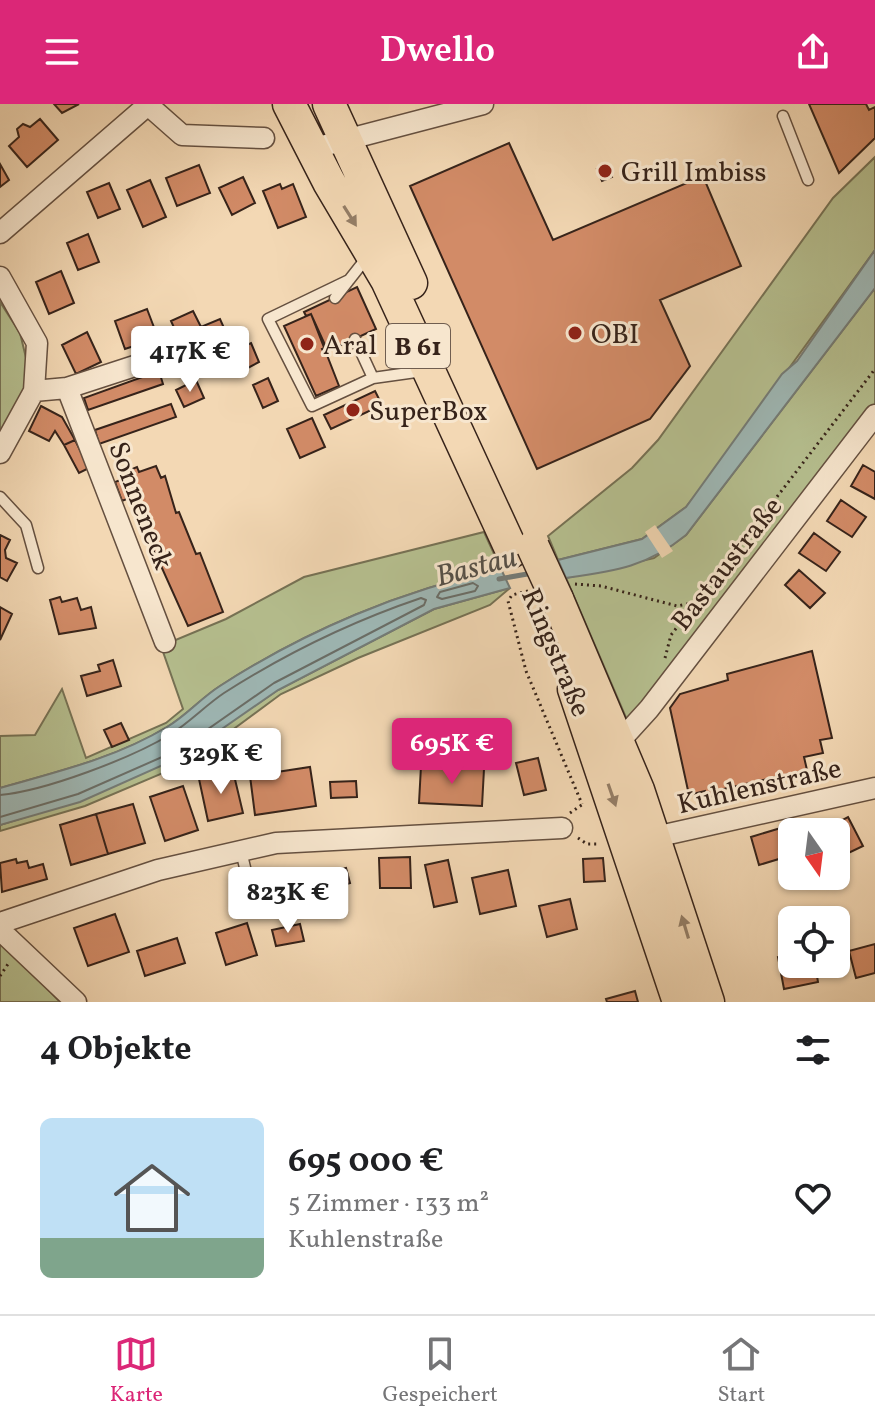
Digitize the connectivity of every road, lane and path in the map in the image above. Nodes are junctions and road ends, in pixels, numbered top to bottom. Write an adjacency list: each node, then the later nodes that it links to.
1 (148, 104): 7 (street); 11 (street)
2 (289, 104): 9 (main road, Ringstraße / B 61)
3 (329, 104): 8 (main road, Ringstraße / B 61)
4 (483, 104): 5 (street)
5 (457, 107): 8 (street)
6 (783, 116): 10 (lane)
7 (264, 138)
8 (345, 140): 9 (street); 26 (main road, Ringstraße / B 61)
9 (311, 149): 12 (main road, Ringstraße / B 61, one-way to 12)
10 (808, 180)
11 (0, 233)
12 (372, 251): 14 (lane); 19 (main road, Ringstraße / B 61)
13 (0, 277): 22 (street)
14 (349, 280): 15 (lane); 20 (lane)
15 (335, 298)
16 (355, 339): 20 (lane)
17 (150, 361): 21 (street)
18 (875, 369): 30 (path)
19 (429, 370): 20 (lane); 26 (main road, Ringstraße / B 61)
20 (373, 378)
21 (67, 388): 22 (street); 29 (street, Sonneneck)
22 (34, 391): 24 (street)
23 (875, 415): 30 (street, Bastaustraße)
24 (0, 453)
25 (0, 497): 27 (lane)
26 (522, 549): 28 (main road, Ringstraße / B 61, bridge)
27 (38, 568)
28 (546, 600): 31 (main road, Ringstraße / B 61); 34 (main road, Ringstraße / B 61, one-way to 34)
29 (165, 642)
30 (669, 682): 31 (street, Bastaustraße)
31 (619, 742): 34 (main road, Ringstraße / B 61)
32 (875, 788): 34 (street, Kuhlenstraße)
33 (562, 828): 34 (path); 35 (street)
34 (642, 840): 40 (main road, Ringstraße / B 61); 41 (main road, Ringstraße / B 61, one-way to 34)
35 (241, 851): 36 (lane); 37 (street)
36 (255, 909)
37 (0, 923)
38 (0, 930): 39 (street)
39 (76, 1002)
40 (679, 1002)
41 (708, 1002)

